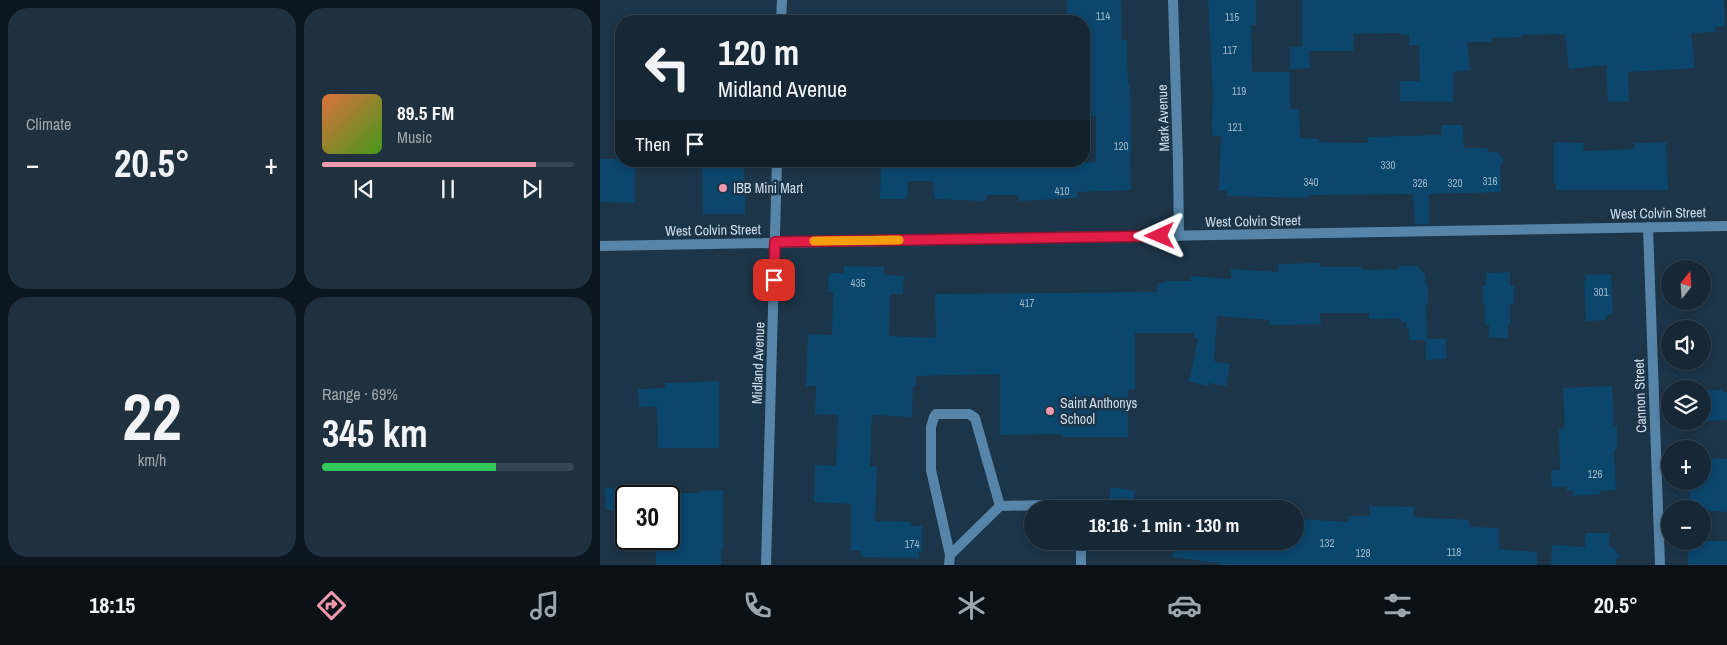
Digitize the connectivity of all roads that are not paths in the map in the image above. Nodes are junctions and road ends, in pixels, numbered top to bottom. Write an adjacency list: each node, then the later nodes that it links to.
1 (782, 0): 3 (street)
2 (1172, 0): 7 (street, Mark Avenue)
3 (781, 15)
4 (777, 167): 8 (street, Midland Avenue)
5 (1727, 226): 6 (street, West Colvin Street)
6 (1648, 227): 7 (street, West Colvin Street); 16 (street, Cannon Street)
7 (1179, 236): 8 (street, West Colvin Street)
8 (775, 242): 9 (street, West Colvin Street); 14 (street, Midland Avenue)
9 (600, 246)
10 (1000, 506): 11 (street); 13 (street); 13 (street)
11 (1024, 506)
12 (1081, 550): 15 (street)
13 (950, 560)
14 (766, 565)
15 (1081, 565)
16 (1660, 565)

